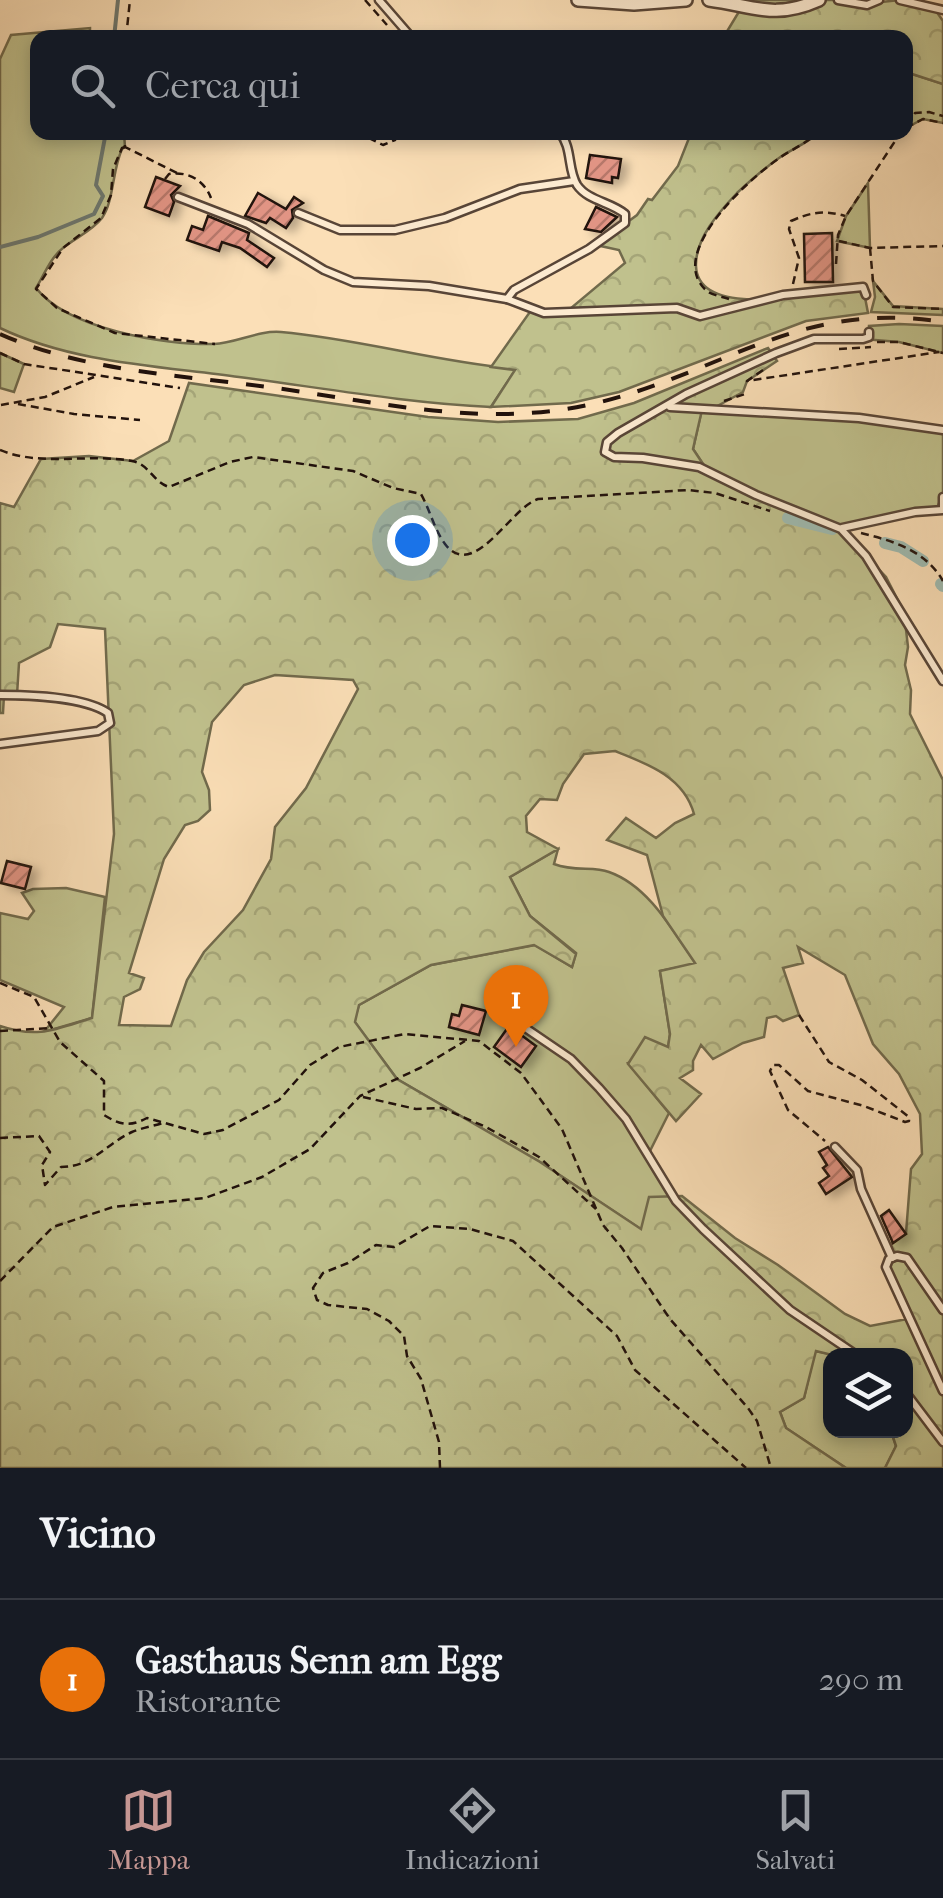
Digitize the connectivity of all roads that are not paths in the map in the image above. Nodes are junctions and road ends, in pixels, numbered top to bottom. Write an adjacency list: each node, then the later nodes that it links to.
1 (379, 0): 10 (lane)
2 (578, 0): 3 (street)
3 (686, 0)
4 (709, 0): 5 (street)
5 (819, 0)
6 (838, 0): 7 (lane)
7 (879, 0)
8 (900, 0): 9 (lane)
9 (943, 10)
10 (405, 30)
11 (564, 140): 12 (lane)
12 (574, 182): 14 (lane); 16 (lane)
13 (178, 197): 16 (lane)
14 (298, 212)
15 (866, 296): 16 (lane)
16 (507, 299)
17 (870, 332): 18 (lane)
18 (667, 407): 19 (lane); 22 (lane)
19 (943, 430)
20 (943, 496): 21 (lane)
21 (943, 510): 22 (lane)
22 (841, 529): 23 (lane)
23 (943, 681)
24 (0, 695): 25 (lane)
25 (0, 744)
26 (502, 1012): 30 (lane)
27 (835, 1147): 28 (lane)
28 (892, 1258): 29 (lane); 31 (lane)
29 (943, 1310)
30 (846, 1348)
31 (943, 1391)
32 (913, 1403): 33 (lane)
33 (943, 1442)

